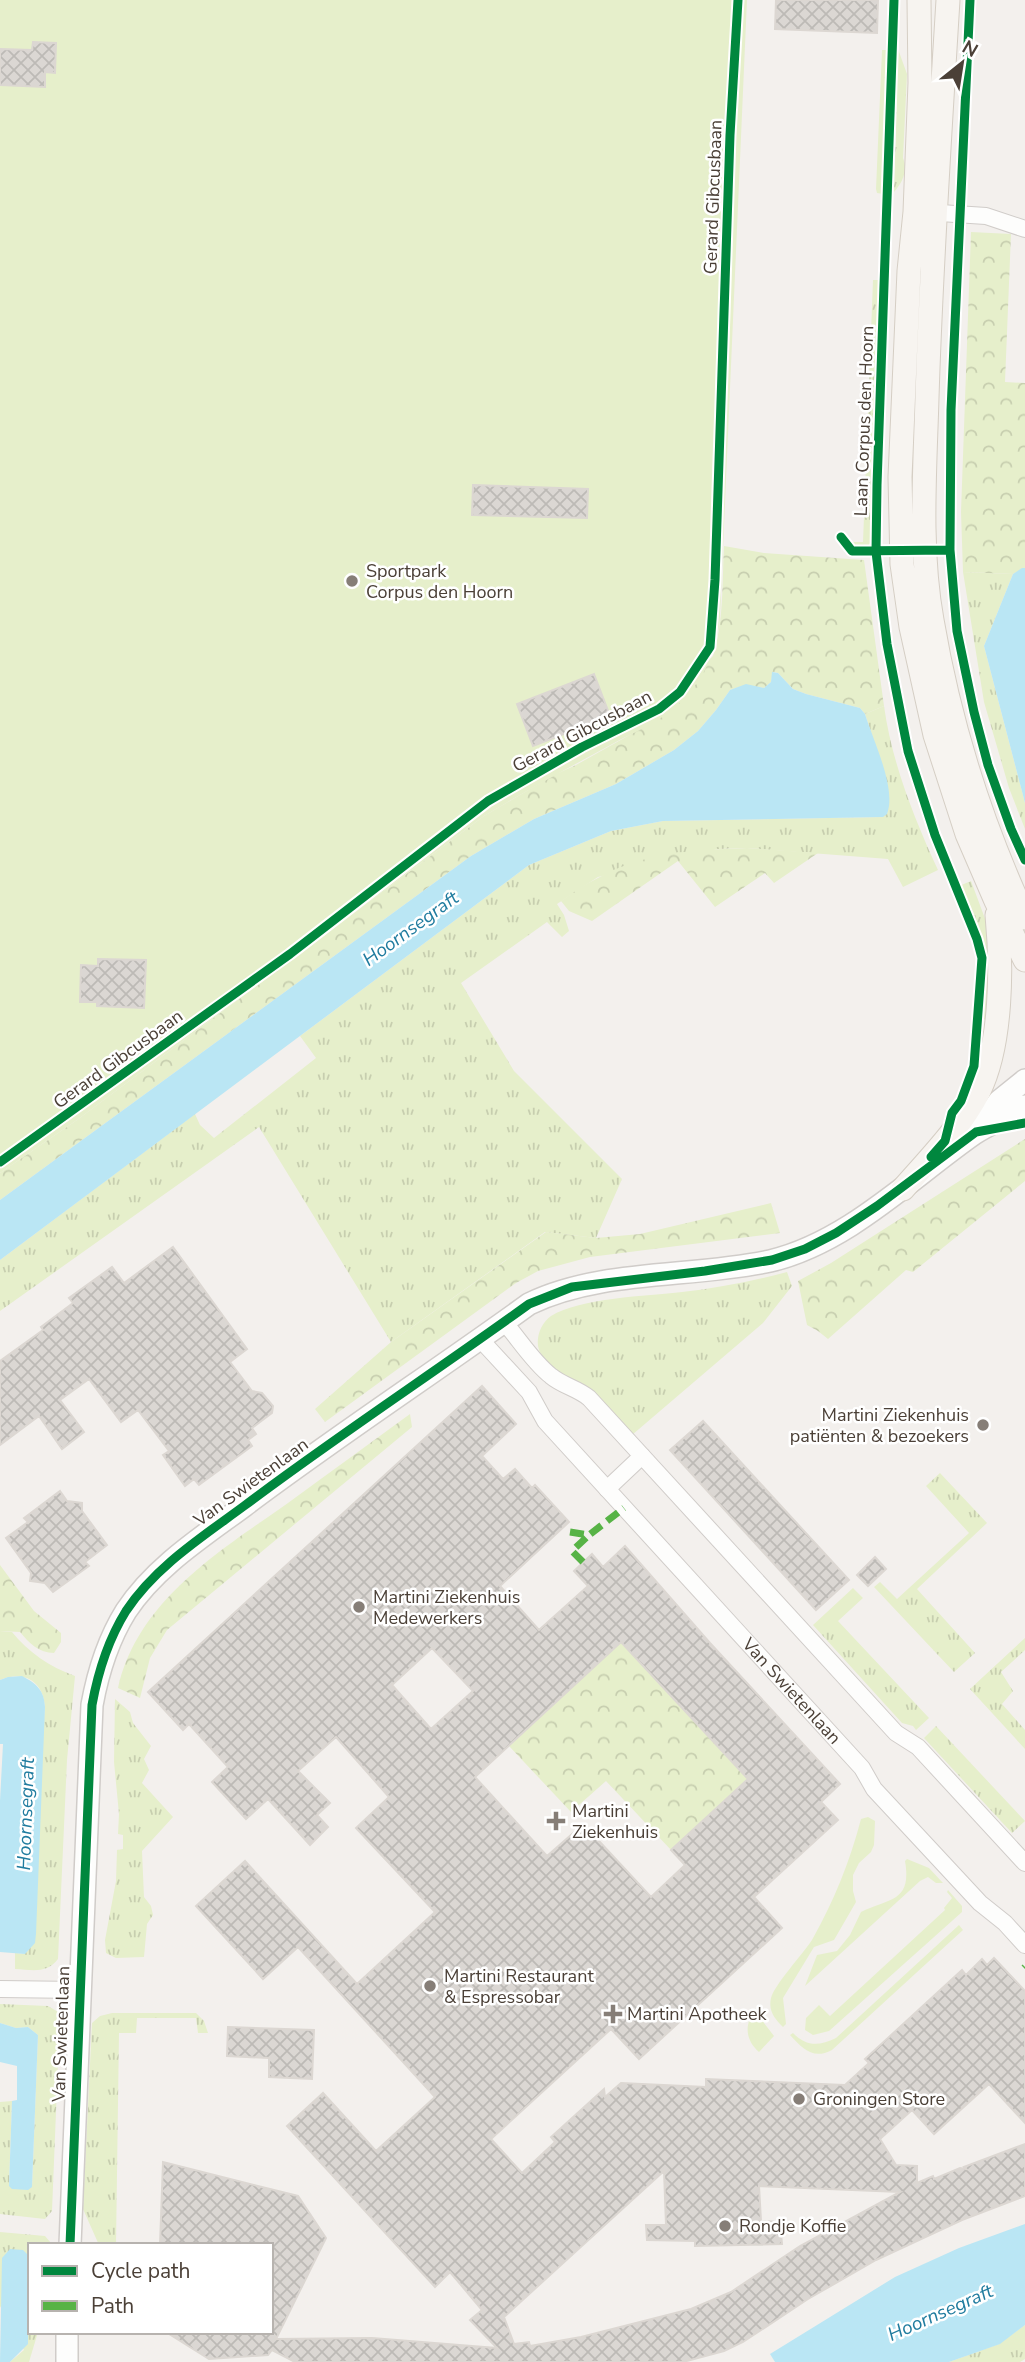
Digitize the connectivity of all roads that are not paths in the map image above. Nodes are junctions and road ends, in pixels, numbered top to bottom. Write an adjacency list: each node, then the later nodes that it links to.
1 (919, 0): 3 (main road)
2 (948, 0): 3 (main road)
3 (926, 212): 4 (street); 5 (main road); 6 (main road)
4 (1025, 229)
5 (996, 901): 7 (main road); 11 (main road)
6 (1025, 918)
7 (1025, 960)
8 (1025, 1080): 10 (street, Van Swietenlaan)
9 (1025, 1106): 10 (street, Van Swietenlaan)
10 (976, 1132): 11 (street, Van Swietenlaan)
11 (903, 1189): 12 (street, Van Swietenlaan)
12 (504, 1322): 13 (street, Van Swietenlaan); 14 (street)
13 (480, 1339): 15 (street, Van Swietenlaan); 19 (street, Van Swietenlaan)
14 (642, 1456): 15 (street); 16 (street)
15 (607, 1489): 17 (street, Van Swietenlaan)
16 (1025, 1863)
17 (1025, 1945)
18 (0, 1989): 19 (street)
19 (79, 1990): 20 (street, Van Swietenlaan)
20 (69, 2243)
21 (67, 2334): 22 (street)
22 (67, 2362)

